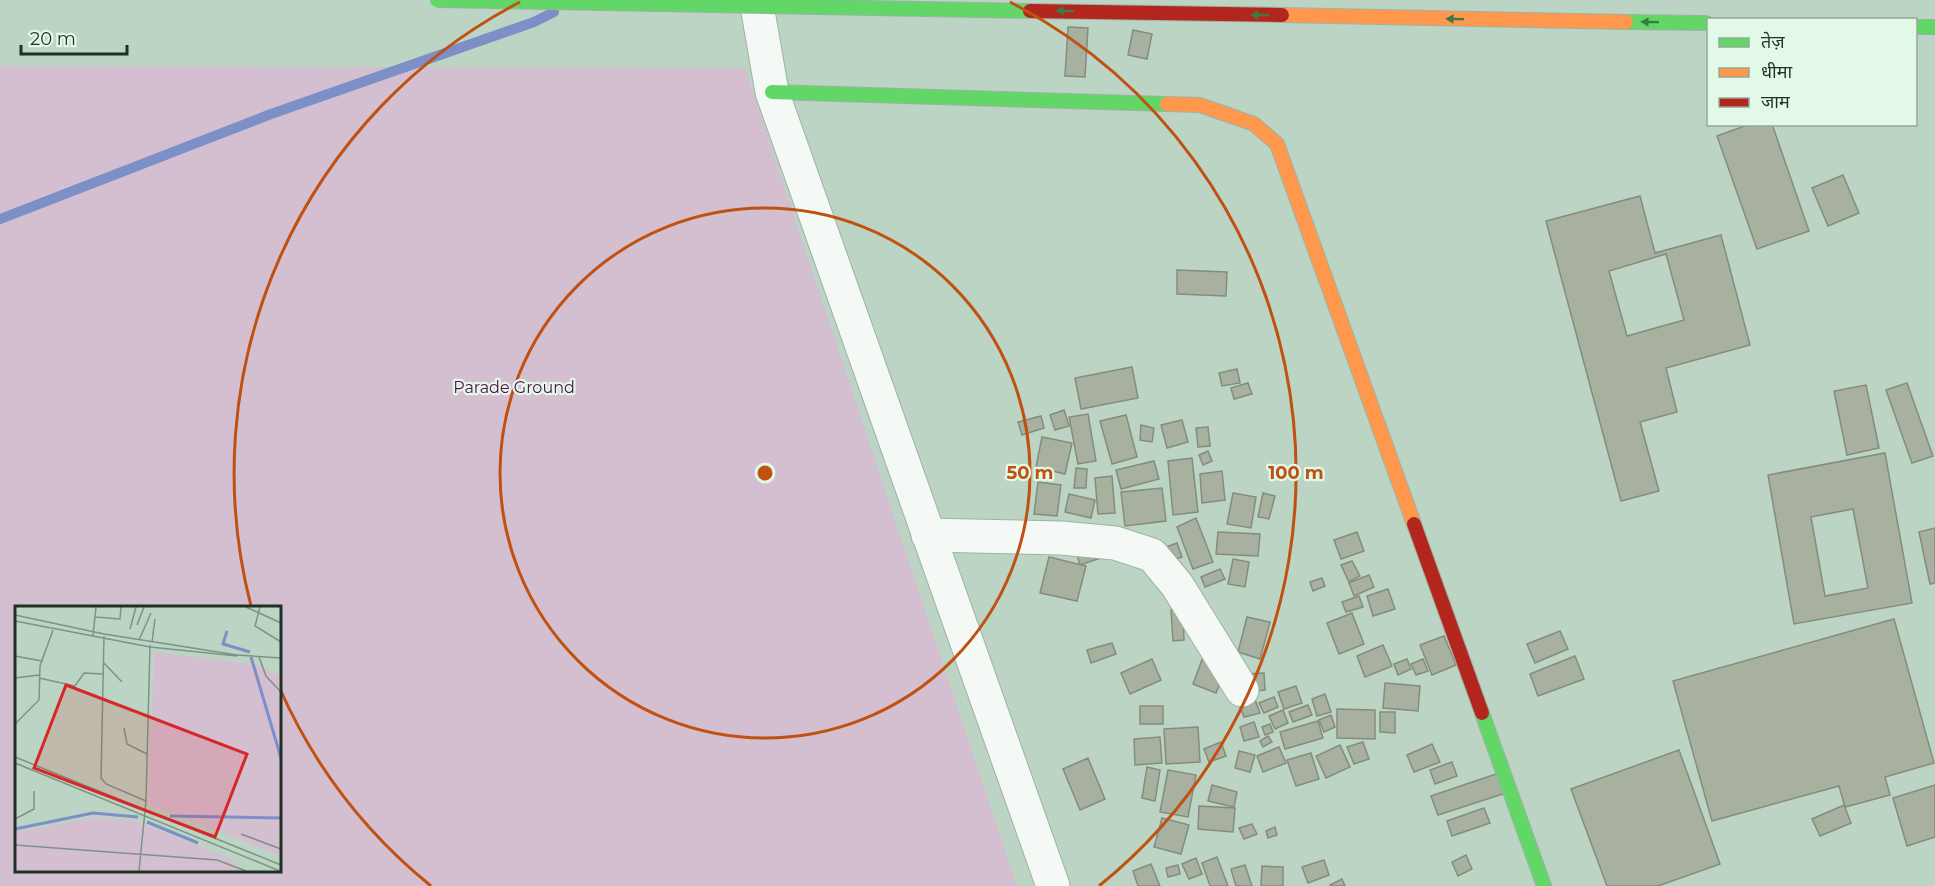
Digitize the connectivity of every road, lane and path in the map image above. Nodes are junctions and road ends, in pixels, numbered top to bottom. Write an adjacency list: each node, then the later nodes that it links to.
1 (437, 0): 3 (main road, one-way to 1, bridge)
2 (756, 0): 6 (street)
3 (1707, 23)
4 (1917, 27): 5 (main road)
5 (1935, 27)
6 (772, 92): 7 (street); 10 (main road)
7 (928, 535): 8 (street); 9 (street)
8 (1242, 690)
9 (1053, 886)
10 (1544, 886)

